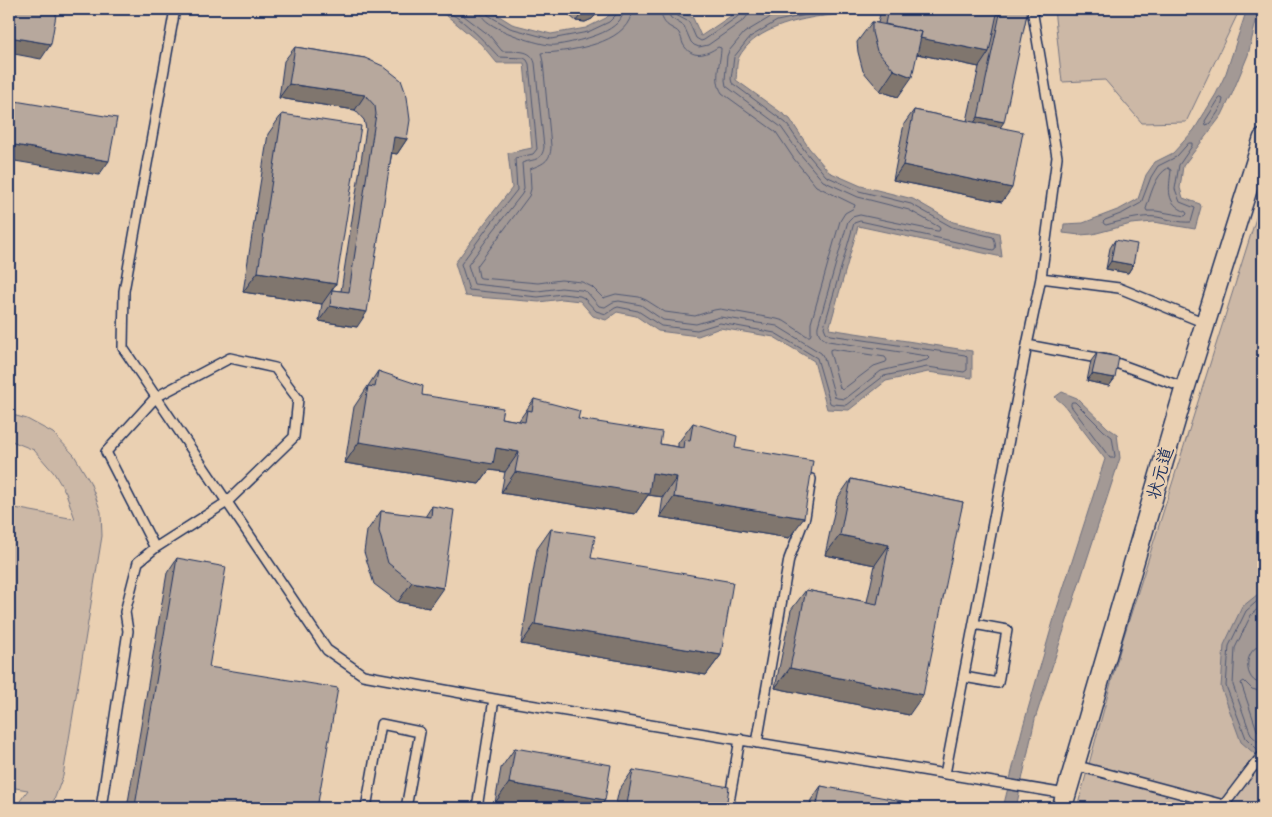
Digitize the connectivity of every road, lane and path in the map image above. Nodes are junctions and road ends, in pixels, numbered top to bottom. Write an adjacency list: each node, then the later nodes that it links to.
1 (175, 9): 8 (lane)
2 (1032, 9): 4 (lane)
3 (1263, 139): 5 (street, 状元道)
4 (1041, 278): 5 (lane); 6 (lane)
5 (1205, 323): 7 (street, 状元道)
6 (1026, 345): 7 (lane); 12 (lane)
7 (1185, 388): 18 (street, 状元道)
8 (156, 397): 10 (lane); 10 (lane); 11 (lane)
9 (811, 479): 16 (lane)
10 (227, 502): 11 (lane); 14 (lane)
11 (155, 548): 22 (lane)
12 (974, 624): 13 (lane); 13 (lane)
13 (964, 676): 19 (lane)
14 (494, 699): 15 (lane); 25 (lane)
15 (740, 739): 16 (lane); 26 (lane)
16 (757, 743): 19 (lane)
17 (1263, 755): 21 (lane)
18 (1074, 765): 20 (street, 状元道); 21 (lane)
19 (945, 774): 20 (lane)
20 (1064, 801)
21 (1224, 806)
22 (101, 808)
23 (366, 808): 24 (lane)
24 (406, 808)
25 (477, 808)
26 (728, 808)

